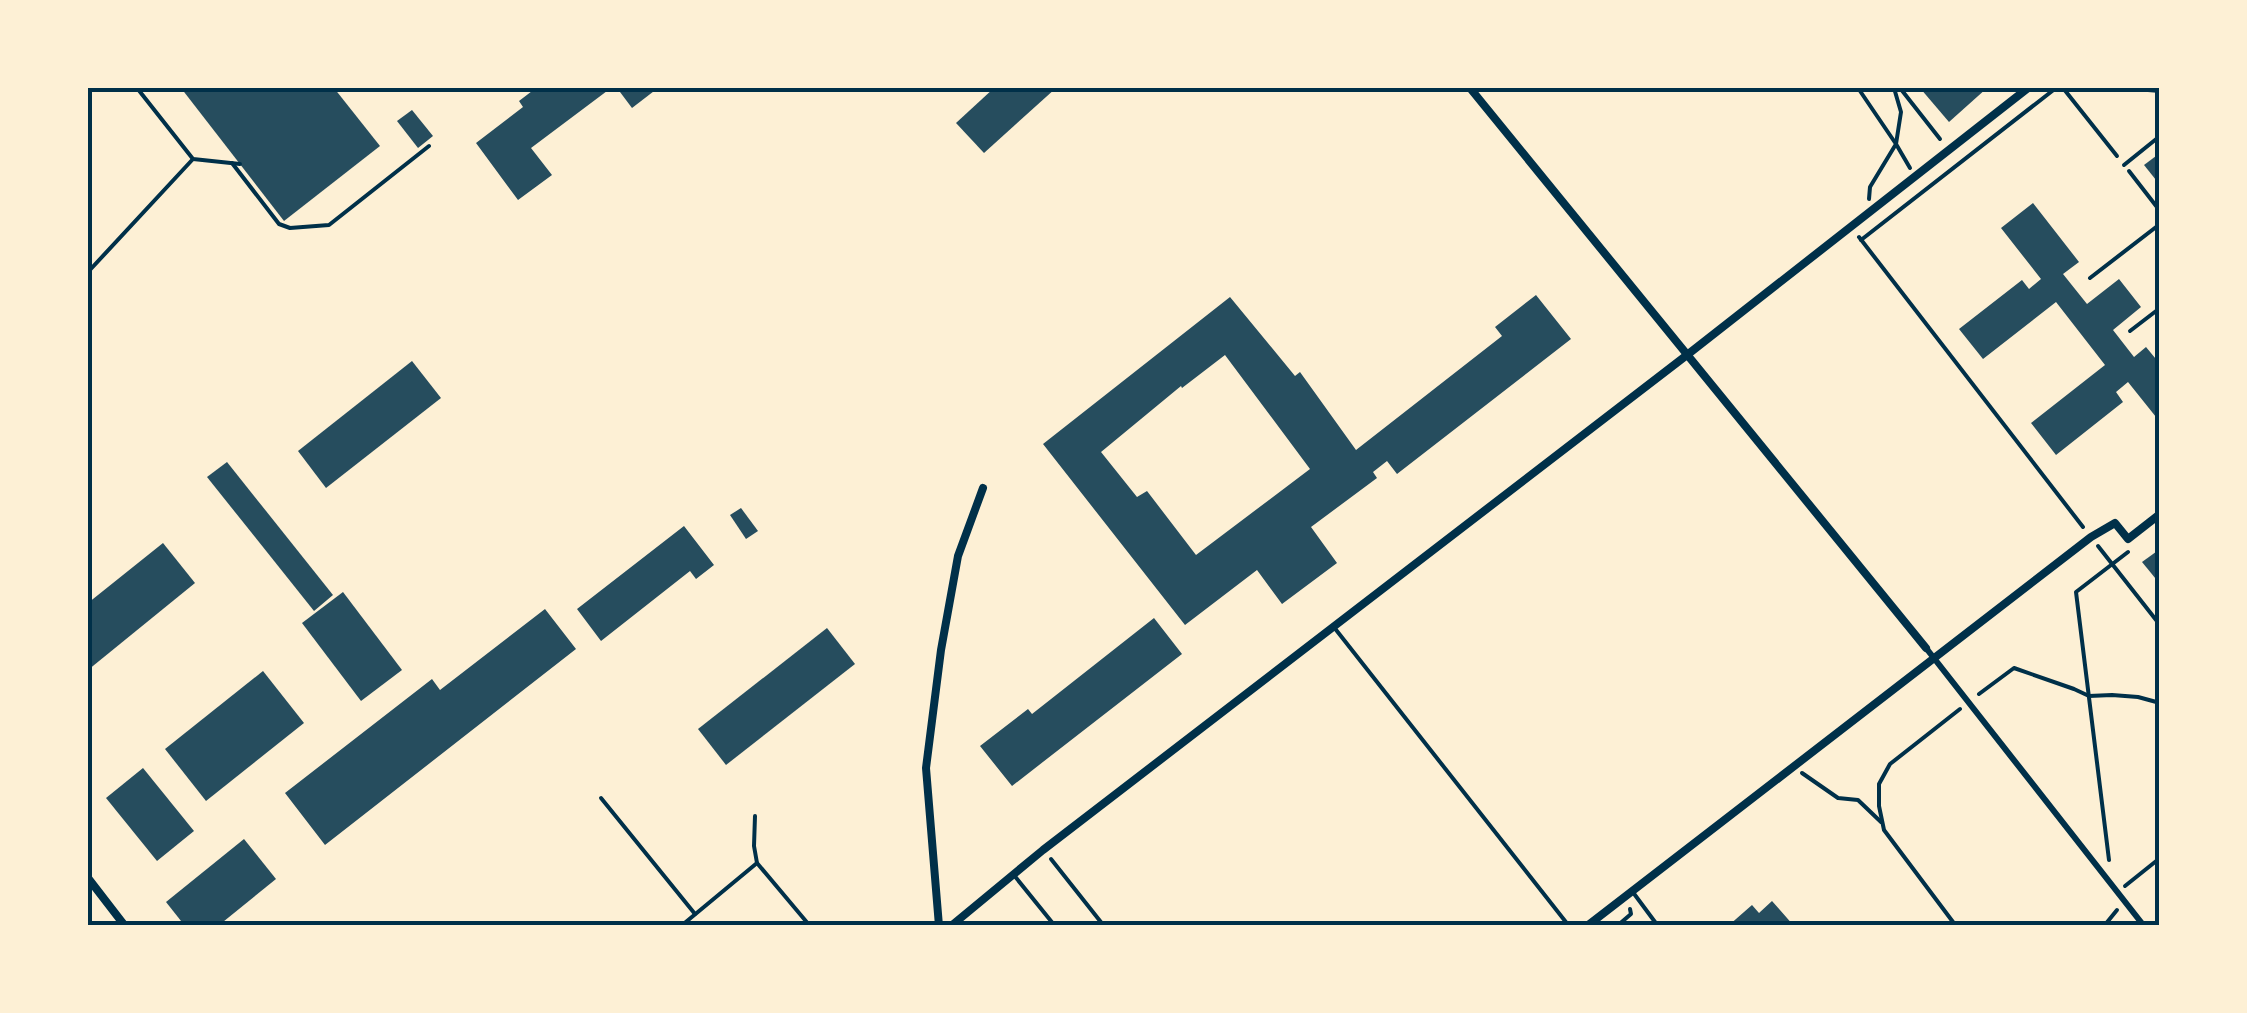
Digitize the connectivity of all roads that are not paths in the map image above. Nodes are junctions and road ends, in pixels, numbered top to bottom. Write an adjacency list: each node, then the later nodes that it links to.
1 (1470, 88): 5 (street)
2 (2028, 88): 5 (street)
3 (2160, 136): 4 (lane)
4 (2124, 164)
5 (1687, 354): 8 (street); 9 (street)
6 (983, 488): 21 (street)
7 (2160, 514): 10 (street)
8 (1334, 626): 14 (street); 24 (lane)
9 (1926, 648): 10 (street)
10 (1934, 658): 16 (street); 27 (street)
11 (601, 798): 17 (lane)
12 (755, 816): 13 (lane)
13 (757, 863): 17 (lane); 20 (lane)
14 (1014, 874): 22 (street); 23 (lane)
15 (88, 878): 18 (street)
16 (1632, 891): 25 (street); 26 (lane)
17 (695, 914): 19 (lane)
18 (125, 926)
19 (681, 926)
20 (810, 926)
21 (938, 926)
22 (950, 926)
23 (1054, 926)
24 (1569, 926)
25 (1588, 926)
26 (1658, 926)
27 (2144, 926)

